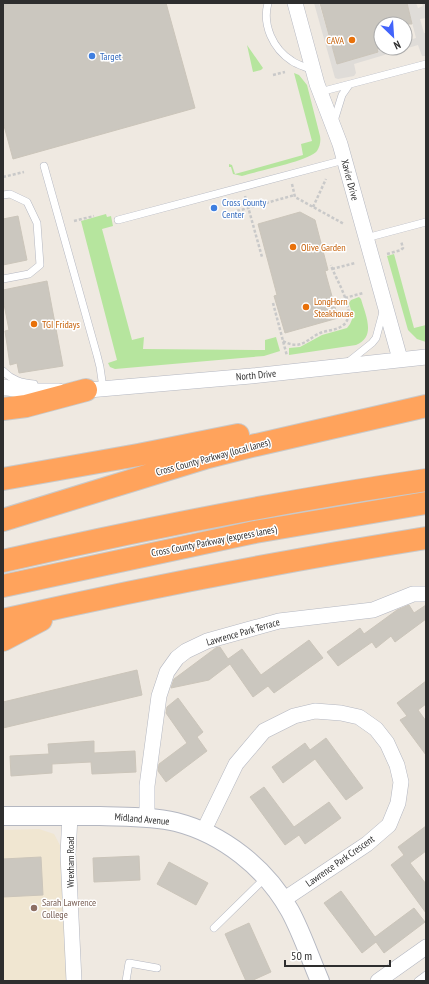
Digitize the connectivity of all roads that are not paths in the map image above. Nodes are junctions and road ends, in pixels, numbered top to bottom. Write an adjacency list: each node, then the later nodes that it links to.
1 (268, 3): 4 (lane)
2 (295, 3): 4 (street, Xavier Drive)
3 (426, 64): 5 (lane)
4 (314, 71): 6 (street, Xavier Drive)
5 (349, 85): 6 (lane); 7 (lane)
6 (320, 92): 7 (street, Xavier Drive)
7 (333, 126): 8 (street, Xavier Drive)
8 (344, 160): 11 (lane); 13 (street, Xavier Drive)
9 (44, 166): 21 (lane)
10 (3, 195): 14 (lane)
11 (118, 220)
12 (426, 222): 13 (lane)
13 (366, 238): 15 (street, Xavier Drive)
14 (3, 279)
15 (385, 306): 17 (street, Xavier Drive); 18 (lane)
16 (426, 357): 17 (street, North Drive)
17 (400, 359): 18 (street, North Drive)
18 (344, 365): 21 (street, North Drive)
19 (3, 371): 21 (lane)
20 (3, 387): 21 (street, North Drive)
21 (94, 389): 22 (street, North Drive); 24 (highway)
22 (3, 398)
23 (426, 406): 25 (highway, Cross County Parkway (local lanes))
24 (3, 409)
25 (376, 417): 26 (highway); 29 (highway, Cross County Parkway (local lanes))
26 (3, 479)
27 (426, 480): 31 (highway)
28 (426, 503): 32 (highway, Cross County Parkway (express lanes))
29 (3, 520)
30 (426, 538): 34 (highway)
31 (3, 561)
32 (3, 586)
33 (426, 594): 39 (street, Lawrence Park Terrace)
34 (65, 606): 35 (highway); 36 (highway)
35 (3, 620)
36 (3, 640)
37 (3, 816): 38 (street, Midland Avenue)
38 (70, 816): 39 (street, Midland Avenue); 47 (street, Wrexham Road)
39 (146, 818): 40 (street, Midland Avenue)
40 (203, 832): 41 (street, Midland Avenue); 42 (street, Lawrence Park Crescent)
41 (265, 878): 42 (street, Midland Avenue); 43 (lane)
42 (283, 900): 49 (street, Midland Avenue)
43 (214, 928)
44 (426, 946): 50 (street)
45 (157, 968): 48 (lane)
46 (426, 975): 51 (lane)
47 (74, 981)
48 (126, 981)
49 (320, 981)
50 (378, 981)
51 (418, 981)

